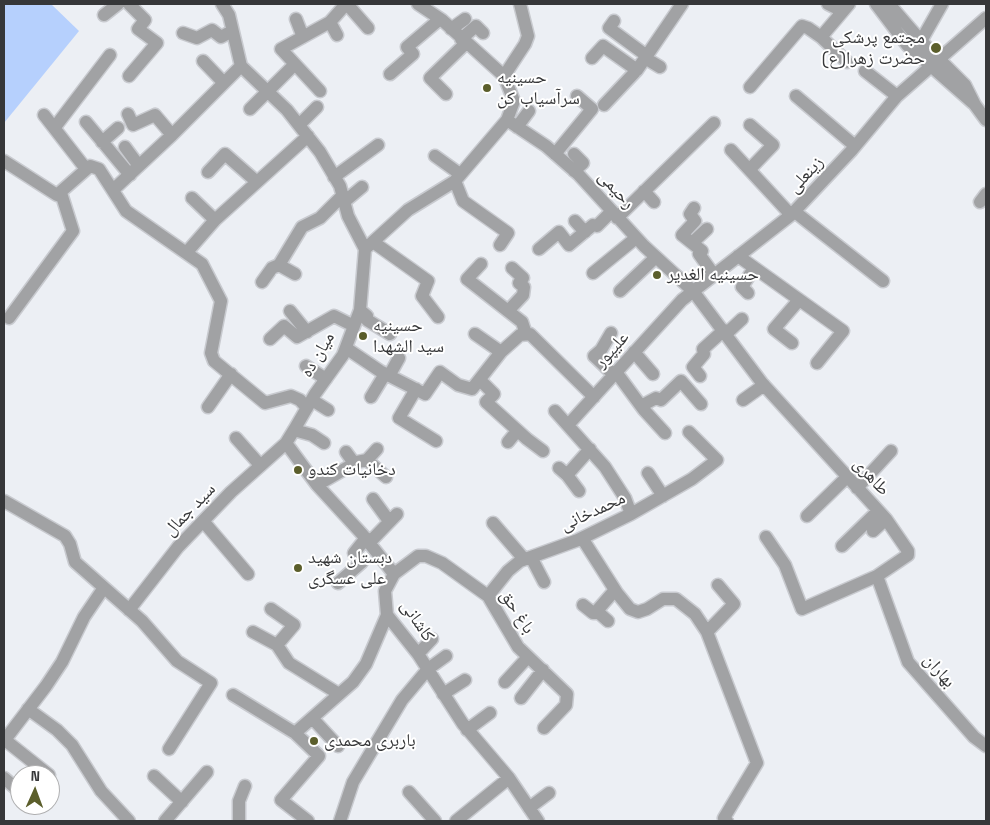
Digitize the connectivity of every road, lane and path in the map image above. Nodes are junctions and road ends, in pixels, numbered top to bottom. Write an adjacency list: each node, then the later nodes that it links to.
1 (118, 4): 13 (street)
2 (130, 4): 42 (street)
3 (222, 4): 21 (street)
4 (520, 4): 43 (street)
5 (682, 4): 30 (street)
6 (828, 4): 11 (street)
7 (876, 4): 37 (street)
8 (889, 4): 28 (street)
9 (942, 4): 28 (street)
10 (424, 5): 16 (street)
11 (846, 7): 26 (street)
12 (338, 9): 19 (street); 24 (street); 25 (street)
13 (104, 15)
14 (986, 18): 32 (street, زینعلی)
15 (296, 19): 25 (street)
16 (440, 19): 20 (street); 41 (street)
17 (465, 19): 20 (street)
18 (614, 21): 30 (street)
19 (368, 28)
20 (451, 29): 27 (street)
21 (232, 31): 22 (street); 36 (street)
22 (183, 33)
23 (483, 33): 27 (street)
24 (338, 35)
25 (303, 37): 35 (street)
26 (821, 37): 34 (street); 45 (street)
27 (463, 41): 43 (street); 48 (street)
28 (921, 41): 32 (street)
29 (110, 55): 65 (street)
30 (646, 57): 38 (street); 39 (street)
31 (592, 58): 39 (street)
32 (940, 58): 37 (street, زینعلی); 53 (street)
33 (203, 61): 44 (street)
34 (847, 62)
35 (295, 64): 46 (street); 47 (street)
36 (241, 66): 44 (street); 47 (street)
37 (930, 67): 51 (street, زینعلی); 53 (street)
38 (660, 68)
39 (637, 70): 52 (street)
40 (865, 71): 51 (street)
41 (390, 74)
42 (128, 76)
43 (504, 76): 62 (street)
44 (224, 82): 67 (street)
45 (750, 87)
46 (320, 91)
47 (269, 93): 55 (street); 63 (street)
48 (446, 94)
49 (577, 96): 74 (street)
50 (796, 96): 71 (street)
51 (897, 96): 71 (street, زینعلی)
52 (604, 105)
53 (975, 105): 59 (street)
54 (317, 107): 63 (street)
55 (250, 109)
56 (529, 110): 62 (street)
57 (128, 114): 67 (street)
58 (44, 115): 65 (street)
59 (986, 120)
60 (86, 122): 69 (street)
61 (714, 123): 88 (street)
62 (512, 124): 74 (street, رحیمی); 84 (street)
63 (299, 125): 68 (street)
64 (750, 125): 79 (street)
65 (55, 127): 78 (street)
66 (118, 128): 69 (street)
67 (172, 135): 80 (street)
68 (308, 136): 83 (street); 85 (street)
69 (102, 142): 80 (street)
70 (378, 145): 83 (street)
71 (856, 146): 94 (street, زینعلی)
72 (124, 147): 80 (street)
73 (731, 150): 79 (street)
74 (555, 154): 81 (street, رحیمی)
75 (574, 154): 81 (street)
76 (434, 156): 84 (street)
77 (5, 164): 89 (street)
78 (86, 169): 87 (street); 89 (street)
79 (750, 169): 94 (street)
80 (134, 171): 87 (street)
81 (574, 171): 95 (street, رحیمی)
82 (208, 172): 85 (street)
83 (334, 177): 91 (street)
84 (458, 178): 102 (street); 103 (street)
85 (257, 182): 96 (street)
86 (362, 187): 91 (street)
87 (113, 190): 105 (street)
88 (644, 191): 92 (street); 95 (street)
89 (59, 194): 126 (street)
90 (192, 198): 96 (street)
91 (343, 199): 103 (street); 109 (street)
92 (654, 202)
93 (694, 208): 101 (street)
94 (793, 213): 106 (street, زینعلی); 115 (street)
95 (614, 215): 99 (street); 100 (street, رحیمی)
96 (215, 220): 105 (street)
97 (575, 221): 99 (street)
98 (707, 229): 101 (street)
99 (585, 232): 104 (street)
100 (636, 238): 107 (street, رحیمی); 113 (street)
101 (692, 243): 114 (street)
102 (500, 245)
103 (369, 246): 122 (street, میان ده); 125 (street)
104 (539, 249)
105 (186, 252): 144 (street)
106 (738, 256): 111 (street); 114 (street, زینعلی)
107 (656, 257): 117 (street); 118 (street, رحیمی)
108 (480, 264): 124 (street)
109 (279, 265): 112 (street); 116 (street)
110 (512, 268): 124 (street)
111 (754, 268): 119 (street); 121 (street)
112 (294, 274)
113 (593, 274)
114 (714, 275): 118 (street, زینعلی)
115 (883, 281)
116 (262, 282)
117 (620, 291)
118 (693, 291): 120 (street, زینعلی); 129 (street, طاهری)
119 (748, 293)
120 (682, 300): 139 (street, علیپور)
121 (799, 300): 136 (street); 141 (street)
122 (360, 310): 128 (street, میان ده); 131 (street)
123 (290, 311): 130 (street)
124 (508, 311): 133 (street)
125 (438, 317)
126 (9, 318)
127 (742, 319): 129 (street)
128 (354, 326): 130 (street); 137 (street, میان ده)
129 (725, 331): 147 (street); 150 (street, طاهری)
130 (306, 332): 135 (street)
131 (390, 334)
132 (475, 334): 138 (street)
133 (526, 334): 138 (street); 152 (street)
134 (611, 334): 143 (street)
135 (270, 339)
136 (792, 343)
137 (346, 348): 146 (street); 148 (street, میان ده)
138 (501, 352): 149 (street)
139 (634, 352): 143 (street, علیپور); 145 (street)
140 (399, 358): 146 (street)
141 (817, 363)
142 (306, 366): 148 (street)
143 (615, 373): 152 (street, علیپور); 158 (street)
144 (231, 374): 155 (street); 157 (street)
145 (653, 374)
146 (387, 375): 151 (street); 153 (street)
147 (700, 376)
148 (326, 379): 155 (street, میان ده)
149 (480, 380): 151 (street); 160 (street)
150 (764, 385): 154 (street); 182 (street, طاهری)
151 (416, 389): 169 (street)
152 (594, 396): 163 (street, علیپور)
153 (371, 397)
154 (744, 400)
155 (309, 404): 159 (street); 164 (street, میان ده)
156 (701, 404): 158 (street)
157 (208, 407)
158 (643, 408): 167 (street)
159 (328, 410)
160 (495, 411): 162 (street); 165 (street)
161 (555, 411): 163 (street)
162 (486, 420)
163 (568, 425): 174 (street)
164 (294, 430): 171 (street, میان ده); 172 (street)
165 (517, 430): 170 (street); 175 (street)
166 (689, 432): 186 (street, محمدخانی)
167 (665, 433)
168 (236, 438): 179 (street)
169 (436, 441)
170 (508, 442)
171 (286, 443): 179 (street, سید جمال); 183 (street)
172 (324, 443)
173 (377, 449): 178 (street)
174 (590, 449): 185 (street); 189 (street)
175 (544, 451)
176 (891, 451): 184 (street)
177 (346, 452): 178 (street)
178 (361, 462): 181 (street); 183 (street)
179 (260, 465): 192 (street, سید جمال)
180 (648, 473): 186 (street)
181 (386, 477)
182 (847, 477): 184 (street, طاهری); 191 (street)
183 (317, 485): 197 (street)
184 (858, 488): 190 (street, طاهری)
185 (579, 491)
186 (663, 496): 189 (street, محمدخانی)
187 (372, 499): 197 (street)
188 (4, 502): 206 (street)
189 (631, 514): 195 (street, محمدخانی)
190 (882, 515): 194 (street); 198 (street); 202 (street, طاهری)
191 (808, 516)
192 (203, 521): 200 (street); 211 (street, سید جمال)
193 (493, 523): 199 (street)
194 (873, 531)
195 (582, 538): 199 (street, محمدخانی); 207 (street)
196 (766, 538): 202 (street, طاهری)
197 (368, 540): 201 (street); 204 (street)
198 (842, 546)
199 (527, 558): 203 (street); 208 (street, محمدخانی)
200 (248, 574)
201 (394, 574): 208 (street, باغ حق); 213 (street, کاشانی)
202 (878, 576): 238 (street, بهاران)
203 (544, 582)
204 (338, 584)
205 (718, 584): 216 (street)
206 (103, 589): 211 (street); 230 (street)
207 (615, 590): 212 (street); 216 (street)
208 (488, 596): 221 (street, باغ حق)
209 (583, 605): 212 (street)
210 (271, 609): 218 (street)
211 (129, 610): 239 (street)
212 (595, 613): 214 (street)
213 (387, 615): 219 (street, کاشانی); 226 (street)
214 (608, 621)
215 (253, 632): 218 (street)
216 (708, 632): 257 (street)
217 (432, 639): 219 (street)
218 (277, 646): 226 (street)
219 (418, 654): 222 (street, کاشانی)
220 (446, 656): 222 (street)
221 (528, 657): 223 (street, باغ حق); 225 (street)
222 (428, 669): 227 (street, کاشانی); 253 (street)
223 (543, 670): 229 (street); 233 (street, باغ حق)
224 (465, 680): 227 (street)
225 (505, 682)
226 (339, 694): 232 (street)
227 (443, 694): 234 (street, کاشانی)
228 (233, 695): 235 (street)
229 (521, 698)
230 (28, 709): 236 (street); 249 (street)
231 (490, 713): 234 (street)
232 (313, 719): 235 (street); 237 (street)
233 (544, 728)
234 (467, 730): 243 (street, کاشانی)
235 (295, 733): 252 (street)
236 (4, 740): 240 (street)
237 (338, 746)
238 (986, 746)
239 (169, 749)
240 (36, 765)
241 (207, 772): 247 (street)
242 (154, 776): 247 (street)
243 (509, 778): 248 (street, کاشانی); 255 (street)
244 (245, 786): 251 (street)
245 (409, 792): 254 (street)
246 (549, 793): 248 (street)
247 (182, 802): 250 (street)
248 (529, 808): 256 (street, کاشانی)
249 (129, 821)
250 (165, 821)
251 (239, 821)
252 (308, 821)
253 (340, 821)
254 (435, 821)
255 (456, 821)
256 (538, 821)
257 (727, 821)

